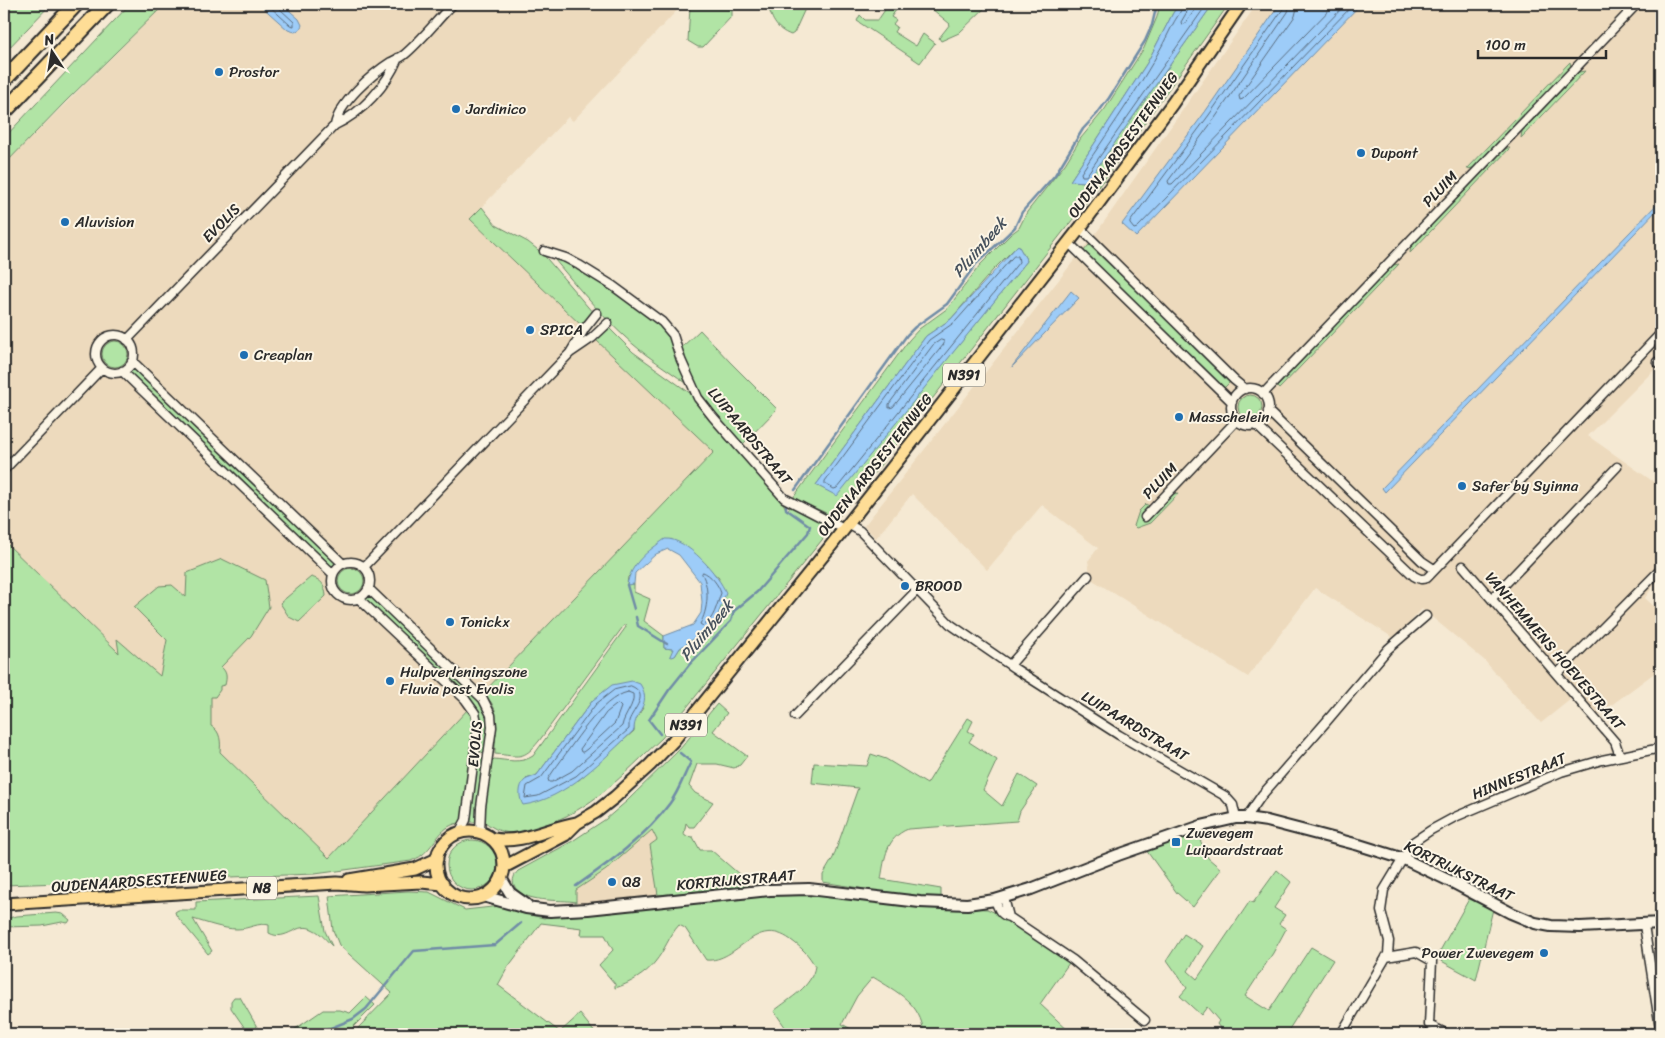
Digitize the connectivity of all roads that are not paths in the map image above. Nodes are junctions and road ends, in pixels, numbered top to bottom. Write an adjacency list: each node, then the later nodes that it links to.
1 (76, 4): 9 (highway)
2 (107, 4): 10 (highway)
3 (453, 4): 8 (street, EVOLIS)
4 (1241, 4): 12 (main road, OUDENAARDSESTEENWEG / N391)
5 (1637, 4): 24 (street, PLUIM)
6 (1657, 4): 7 (street)
7 (1661, 8)
8 (398, 58): 11 (street, EVOLIS); 11 (street, EVOLIS)
9 (4, 80)
10 (4, 112)
11 (335, 125): 18 (street, EVOLIS)
12 (1080, 228): 13 (main road, OUDENAARDSESTEENWEG / N391); 23 (street)
13 (1069, 243): 25 (street); 32 (main road, OUDENAARDSESTEENWEG / N391)
14 (544, 251): 32 (street, LUIPAARDSTRAAT)
15 (597, 313): 19 (street)
16 (608, 323): 19 (street)
17 (1661, 334): 36 (street)
18 (127, 340): 20 (street); 21 (street)
19 (570, 353): 35 (street)
20 (132, 360): 22 (street); 33 (street)
21 (102, 368): 22 (street); 30 (street)
22 (122, 372): 38 (street, EVOLIS)
23 (1245, 389): 24 (street); 25 (street)
24 (1263, 394): 26 (street)
25 (1232, 402): 27 (street)
26 (1268, 412): 28 (street); 36 (street)
27 (1237, 420): 28 (street); 31 (street, PLUIM)
28 (1256, 425): 36 (street)
29 (1617, 468): 43 (street)
30 (4, 470)
31 (1145, 517)
32 (846, 526): 41 (street, LUIPAARDSTRAAT); 51 (main road, OUDENAARDSESTEENWEG / N391)
33 (342, 563): 35 (street); 38 (street)
34 (1463, 566): 43 (street, VANHEMMENS HOEVESTRAAT)
35 (364, 567): 40 (street)
36 (1434, 569)
37 (1661, 569): 46 (street)
38 (333, 574): 42 (street, EVOLIS)
39 (1088, 576): 45 (street)
40 (368, 588): 42 (street); 53 (street, EVOLIS)
41 (917, 590): 45 (street, LUIPAARDSTRAAT); 47 (street)
42 (358, 598): 52 (street, EVOLIS)
43 (1492, 598): 46 (street, VANHEMMENS HOEVESTRAAT)
44 (1426, 616): 50 (street)
45 (1010, 665): 50 (street, LUIPAARDSTRAAT)
46 (1557, 674): 49 (street, VANHEMMENS HOEVESTRAAT)
47 (795, 716)
48 (1661, 748): 49 (street, HINNESTRAAT)
49 (1620, 756): 56 (street, HINNESTRAAT)
50 (1241, 818): 56 (main road, KORTRIJKSTRAAT / N8); 61 (main road, KORTRIJKSTRAAT / N8)
51 (577, 823): 54 (main road, OUDENAARDSESTEENWEG / N391); 57 (main road, OUDENAARDSESTEENWEG / N391)
52 (459, 833): 53 (main road); 55 (main road)
53 (480, 833): 54 (main road)
54 (493, 839): 57 (main road, N8)
55 (437, 859): 58 (main road, OUDENAARDSESTEENWEG / N8); 59 (main road)
56 (1404, 859): 65 (main road, KORTRIJKSTRAAT / N8); 66 (street, HINNESTRAAT)
57 (503, 873): 60 (main road); 63 (main road, KORTRIJKSTRAAT / N8)
58 (337, 883): 59 (main road, OUDENAARDSESTEENWEG / N8); 62 (main road, OUDENAARDSESTEENWEG / N8)
59 (442, 884): 60 (main road, N8)
60 (483, 896): 63 (main road, KORTRIJKSTRAAT / N8)
61 (1000, 899): 63 (main road, KORTRIJKSTRAAT / N8); 67 (street)
62 (4, 904)
63 (540, 910)
64 (1661, 923): 65 (main road, KORTRIJKSTRAAT / N8)
65 (1644, 925): 70 (street)
66 (1386, 957): 68 (street); 69 (street)
67 (1145, 1020)
68 (1344, 1033)
69 (1447, 1034)
70 (1660, 1034)

